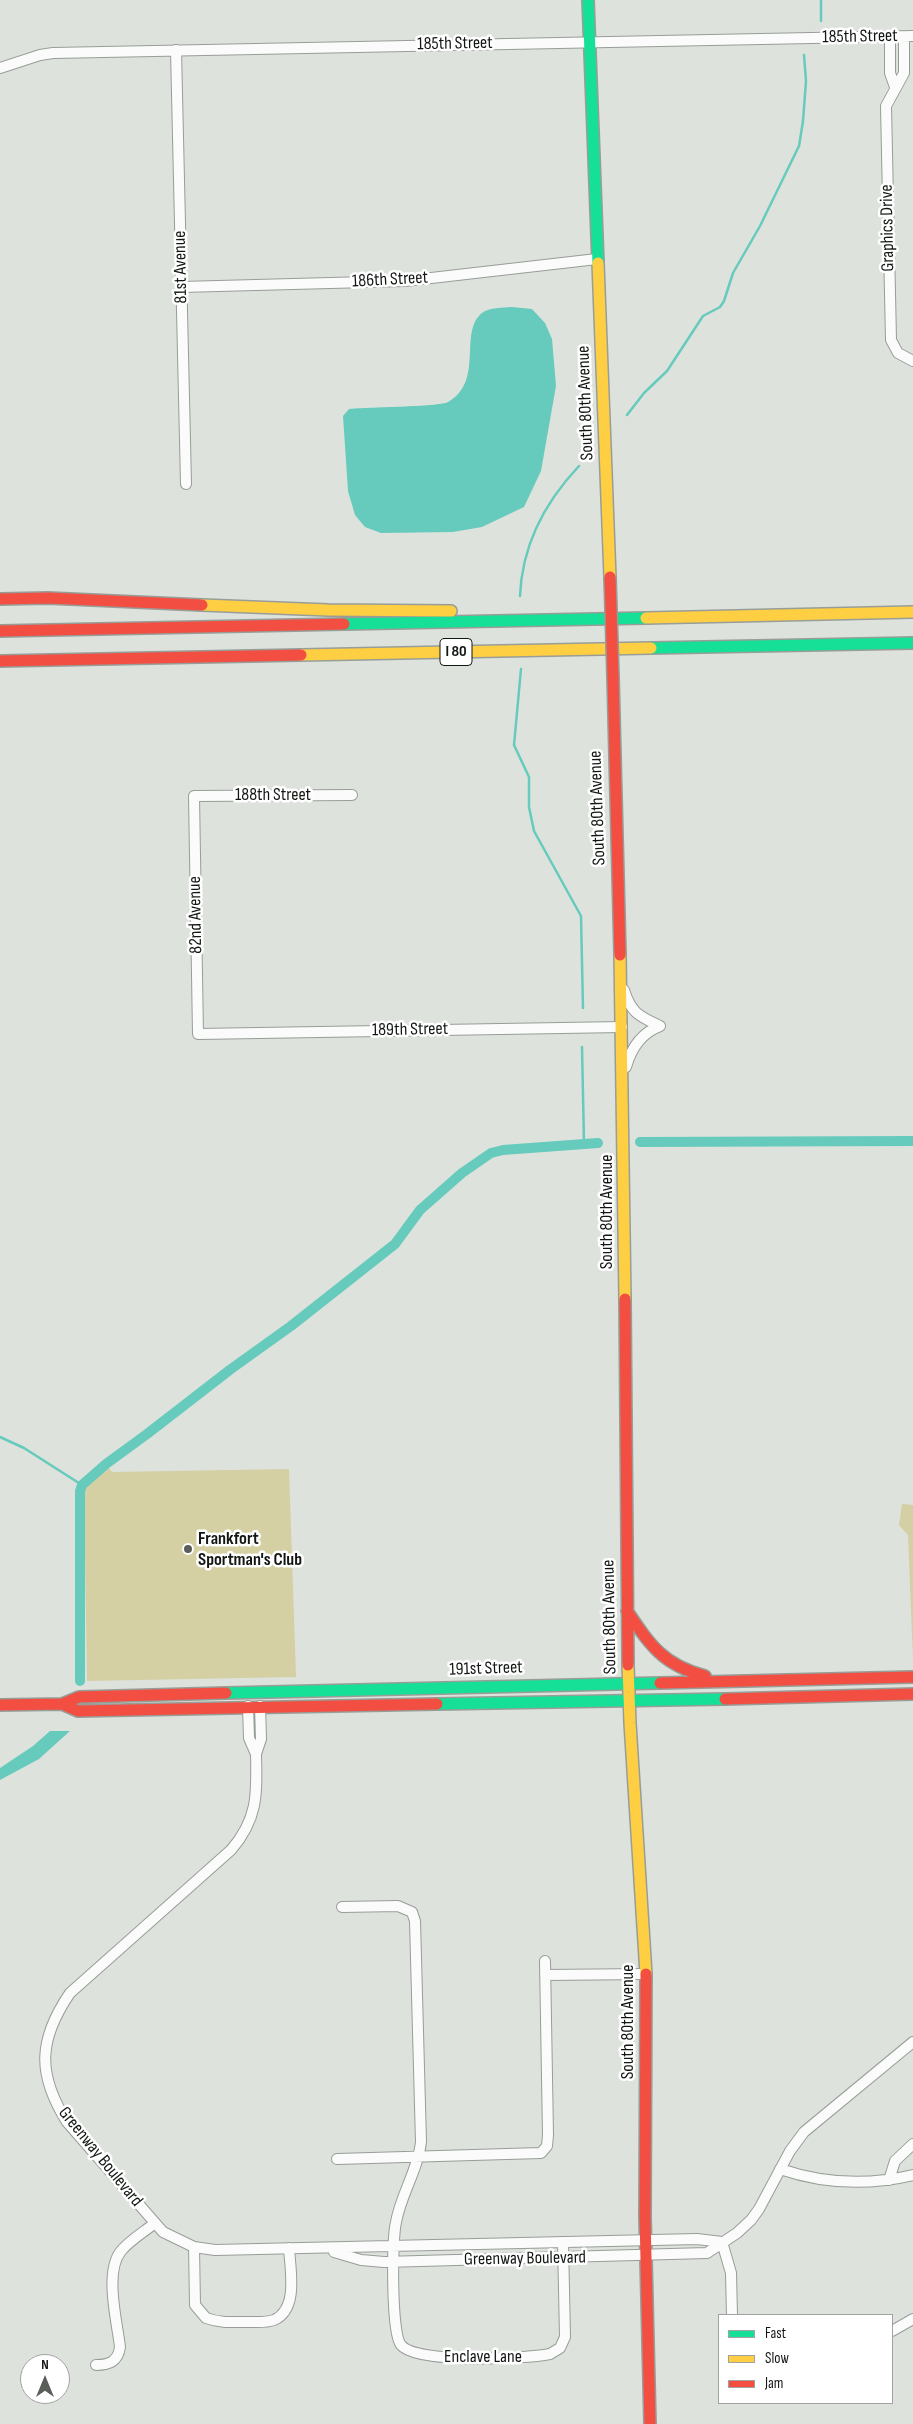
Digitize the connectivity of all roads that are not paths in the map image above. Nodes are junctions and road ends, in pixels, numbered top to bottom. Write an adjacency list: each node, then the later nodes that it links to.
1 (588, 0): 4 (main road, South 80th Avenue)
2 (890, 36): 3 (street, 185th Street); 4 (street, 185th Street); 7 (street)
3 (908, 36): 7 (street, Graphics Drive)
4 (589, 42): 5 (street, 185th Street); 8 (main road, South 80th Avenue)
5 (176, 50): 6 (street, 185th Street); 9 (street, 81st Avenue)
6 (0, 68)
7 (895, 87): 10 (street, Graphics Drive)
8 (597, 259): 9 (street, 186th Street); 20 (main road, South 80th Avenue, bridge)
9 (181, 287): 11 (street, 81st Avenue)
10 (913, 361)
11 (186, 484)
12 (0, 599): 14 (main road)
13 (913, 612): 14 (main road, I 80)
14 (564, 621): 15 (main road, I 80)
15 (0, 631)
16 (913, 643): 17 (main road, I 80)
17 (0, 661)
18 (352, 795): 19 (street, 188th Street)
19 (194, 796): 22 (street, 82nd Avenue)
20 (620, 975): 21 (main road, South 80th Avenue); 23 (street)
21 (622, 1027): 22 (street, 189th Street); 23 (main road, South 80th Avenue)
22 (198, 1034)
23 (623, 1077): 24 (main road, South 80th Avenue)
24 (627, 1611): 26 (main road); 27 (main road, South 80th Avenue)
25 (913, 1677): 26 (main road, 191st Street)
26 (723, 1680): 27 (main road, 191st Street)
27 (629, 1683): 29 (main road, South 80th Avenue); 30 (main road, 191st Street)
28 (913, 1694): 29 (main road, 191st Street)
29 (630, 1700): 33 (main road, 191st Street); 37 (main road, South 80th Avenue)
30 (62, 1704): 31 (main road, 191st Street); 32 (main road, 191st Street)
31 (0, 1706)
32 (248, 1706): 33 (main road, 191st Street); 34 (street, Greenway Boulevard)
33 (260, 1706): 34 (street, Greenway Boulevard)
34 (256, 1754): 46 (street, Greenway Boulevard)
35 (342, 1907): 41 (street, Enclave Lane)
36 (545, 1961): 38 (street)
37 (646, 1974): 38 (street); 47 (main road, South 80th Avenue)
38 (544, 1975): 41 (street)
39 (913, 2042): 43 (street, Greenway Boulevard)
40 (913, 2144): 45 (street)
41 (419, 2157): 42 (street); 50 (street, Enclave Lane)
42 (337, 2159)
43 (780, 2169): 45 (street); 49 (street, Greenway Boulevard)
44 (913, 2175): 45 (street)
45 (889, 2180)
46 (155, 2223): 51 (street, Greenway Boulevard); 60 (street)
47 (646, 2241): 48 (street, Greenway Boulevard); 49 (street, Greenway Boulevard); 54 (main road, South 80th Avenue)
48 (563, 2242): 50 (street, Greenway Boulevard); 55 (street, Enclave Lane)
49 (722, 2242): 54 (street, Greenway Boulevard); 57 (street)
50 (394, 2246): 53 (street, Greenway Boulevard); 56 (street, Enclave Lane)
51 (194, 2247): 52 (street, Greenway Boulevard); 52 (street)
52 (289, 2248): 53 (street, Greenway Boulevard)
53 (326, 2249): 56 (street, Greenway Boulevard)
54 (646, 2256): 55 (street, Greenway Boulevard); 61 (main road, South 80th Avenue)
55 (564, 2258): 56 (street, Greenway Boulevard); 56 (street, Enclave Lane)
56 (394, 2262)
57 (732, 2314)
58 (913, 2319): 59 (street)
59 (893, 2330)
60 (96, 2365)
61 (650, 2424)

